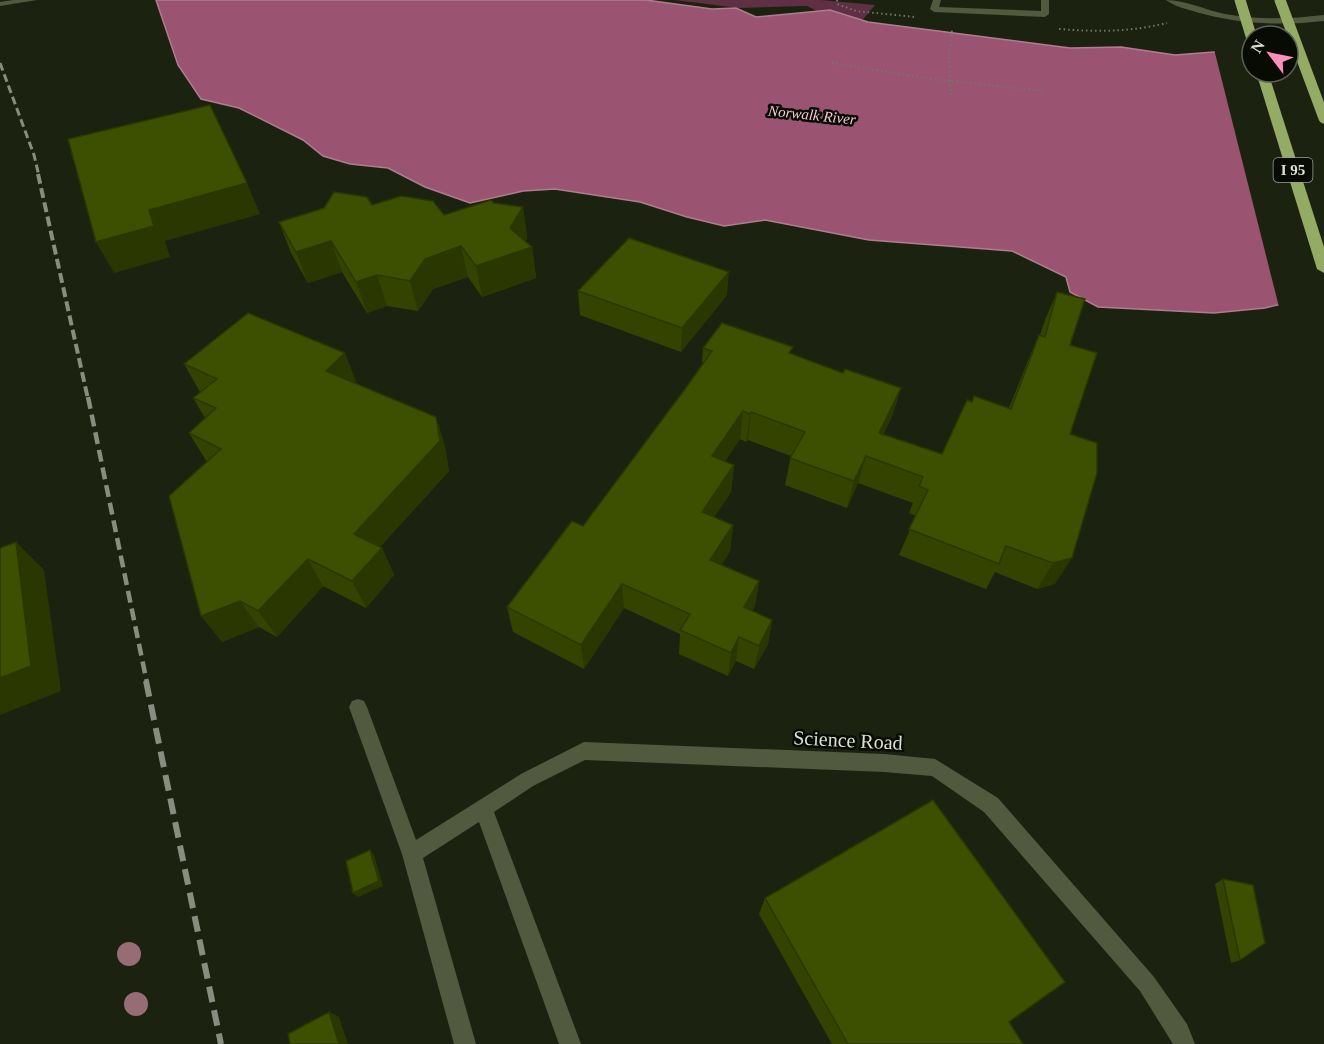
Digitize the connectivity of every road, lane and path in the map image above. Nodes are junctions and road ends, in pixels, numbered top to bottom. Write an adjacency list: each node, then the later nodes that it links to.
1 (33, 0): 9 (street)
2 (837, 0): 10 (path)
3 (937, 0): 11 (street)
4 (1000, 0): 11 (street)
5 (1045, 0): 11 (street)
6 (1170, 0): 12 (street)
7 (1240, 0): 14 (highway, bridge)
8 (1280, 0): 22 (highway, bridge)
9 (0, 4)
10 (856, 11)
11 (998, 12)
12 (1324, 18)
13 (1171, 22): 16 (path)
14 (1247, 24)
15 (952, 25): 18 (path)
16 (1063, 29)
17 (832, 63): 18 (path)
18 (950, 80): 20 (path); 21 (path)
19 (1266, 84): 23 (highway, I 95)
20 (1043, 91)
21 (951, 95)
22 (1324, 118)
23 (1324, 269)
24 (358, 707): 26 (street)
25 (483, 808): 26 (street, Science Road); 28 (street); 29 (street, Science Road)
26 (412, 854): 27 (street)
27 (465, 1044)
28 (570, 1044)
29 (1184, 1044)

